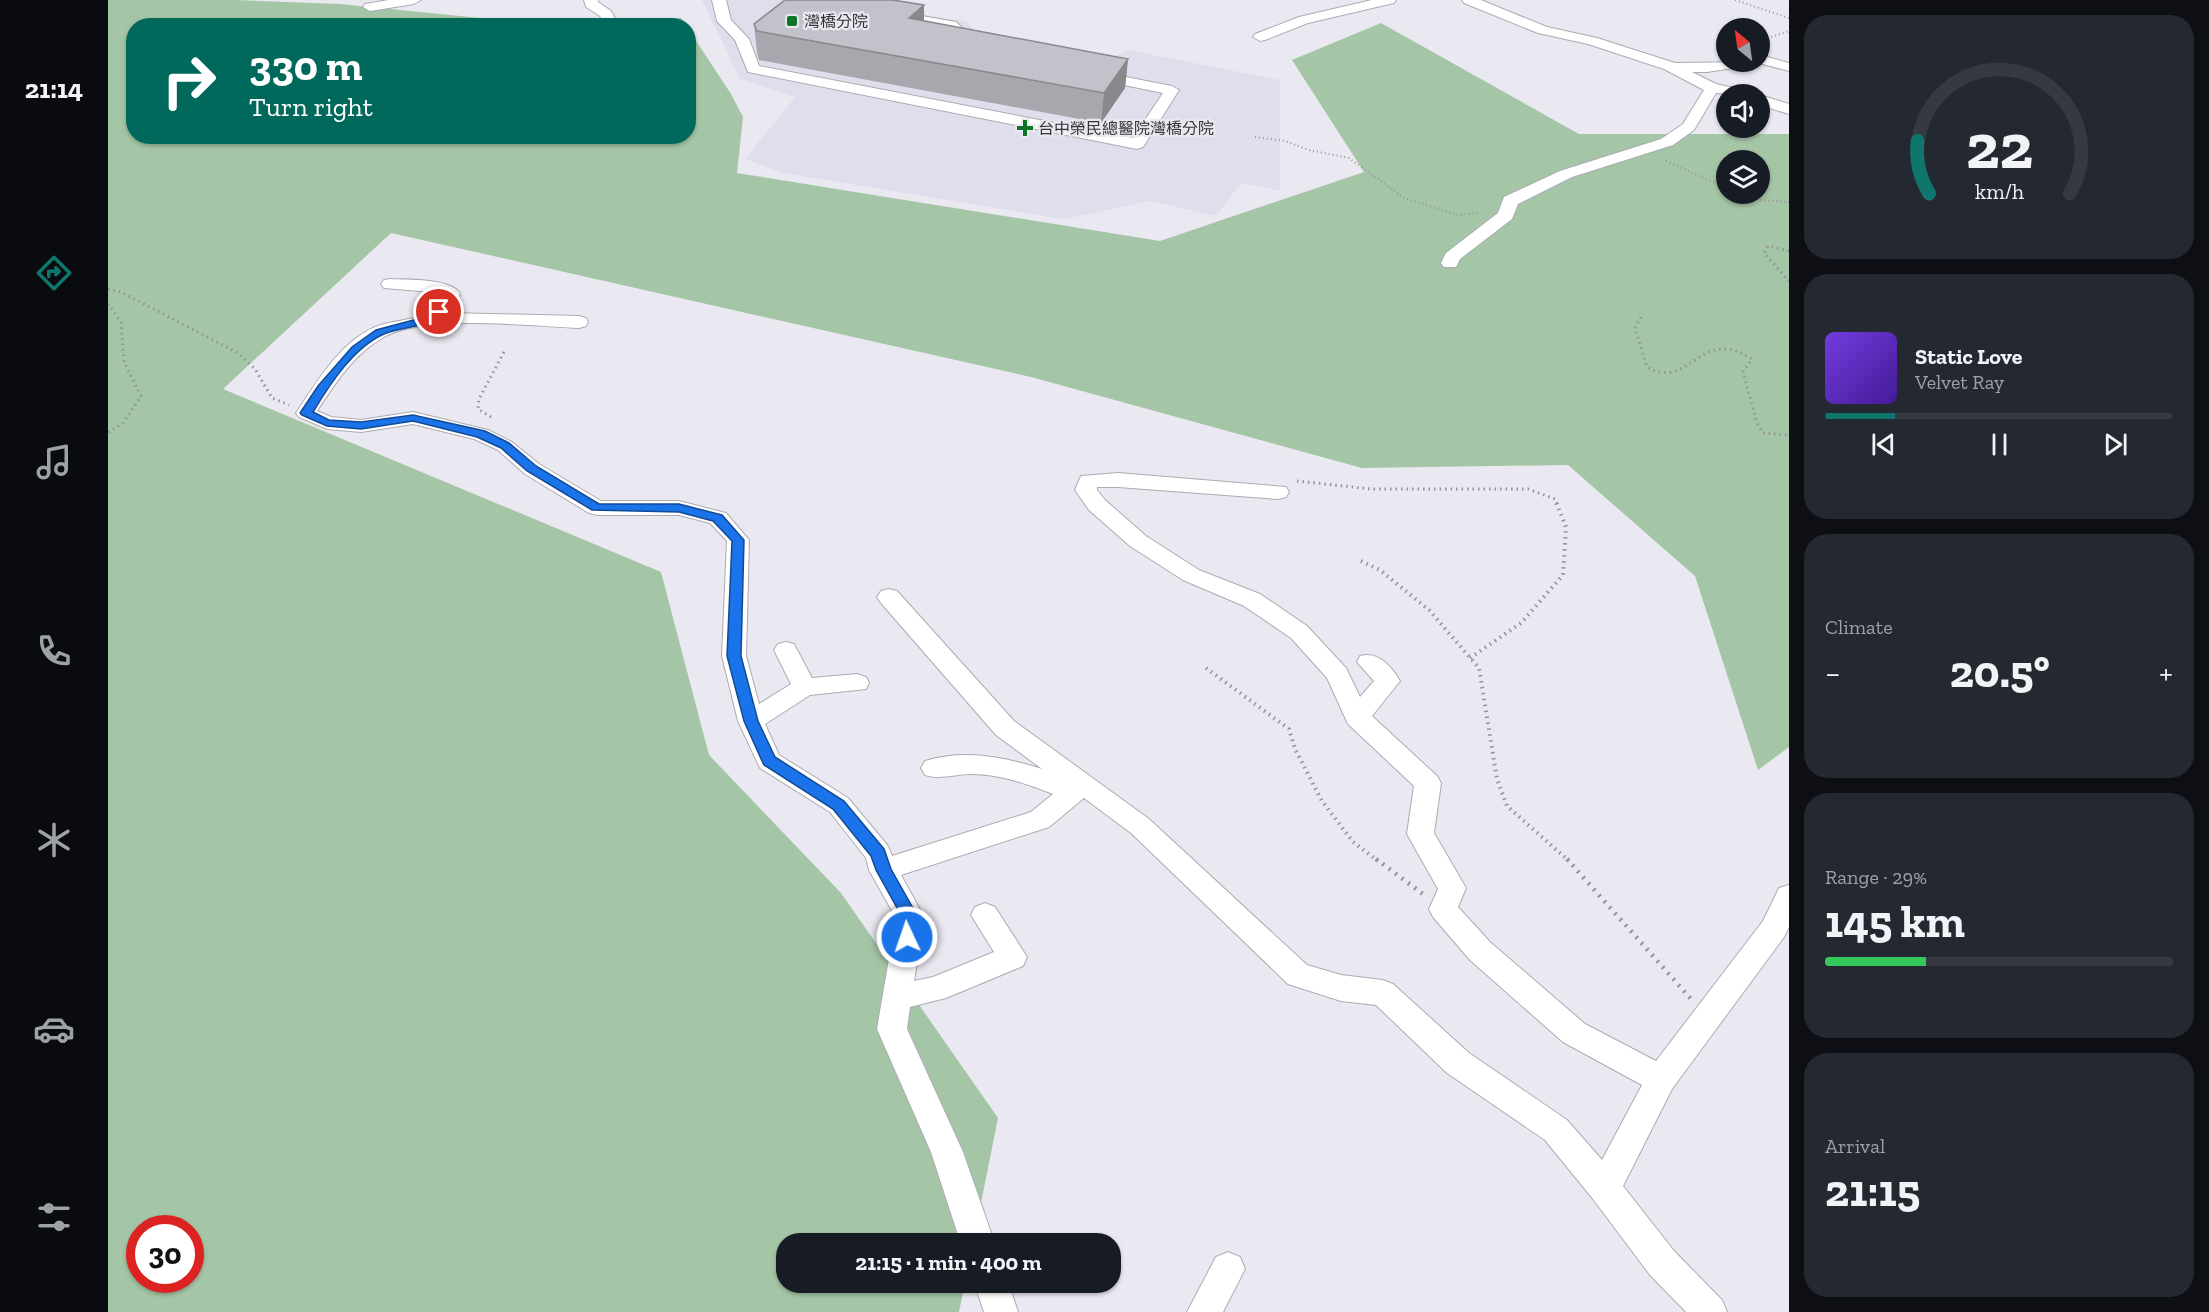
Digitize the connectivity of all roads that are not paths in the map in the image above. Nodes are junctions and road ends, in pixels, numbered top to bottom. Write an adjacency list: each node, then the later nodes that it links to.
1 (414, 0): 6 (street)
2 (591, 0): 8 (street)
3 (719, 0): 15 (street)
4 (1389, 0): 9 (street)
5 (1468, 0): 12 (street)
6 (370, 7)
7 (875, 12): 10 (street)
8 (608, 18)
9 (1260, 37)
10 (995, 56)
11 (1770, 62): 14 (street)
12 (1670, 66): 13 (street); 16 (street)
13 (1716, 67)
14 (1789, 67)
15 (1078, 72)
16 (1712, 88): 17 (street); 20 (street)
17 (1716, 89)
18 (1770, 103): 19 (street)
19 (1789, 109)
20 (1450, 262)
21 (390, 284): 22 (street)
22 (429, 319): 23 (street); 31 (street)
23 (579, 322)
24 (1278, 492): 30 (street)
25 (889, 597): 33 (street)
26 (786, 650): 29 (street)
27 (1369, 662): 30 (street)
28 (856, 683): 29 (street)
29 (804, 687): 31 (street)
30 (1357, 717): 38 (street)
31 (751, 721): 34 (street)
32 (934, 768): 33 (street)
33 (1079, 788): 34 (street); 39 (street)
34 (883, 870): 37 (street)
35 (1789, 896): 38 (street)
36 (985, 915): 37 (street)
37 (897, 997): 40 (street)
38 (1661, 1079): 39 (street)
39 (1605, 1188): 45 (street)
40 (974, 1233)
41 (1228, 1269): 44 (street)
42 (995, 1293): 43 (street)
43 (1001, 1312)
44 (1204, 1312)
45 (1710, 1312)

